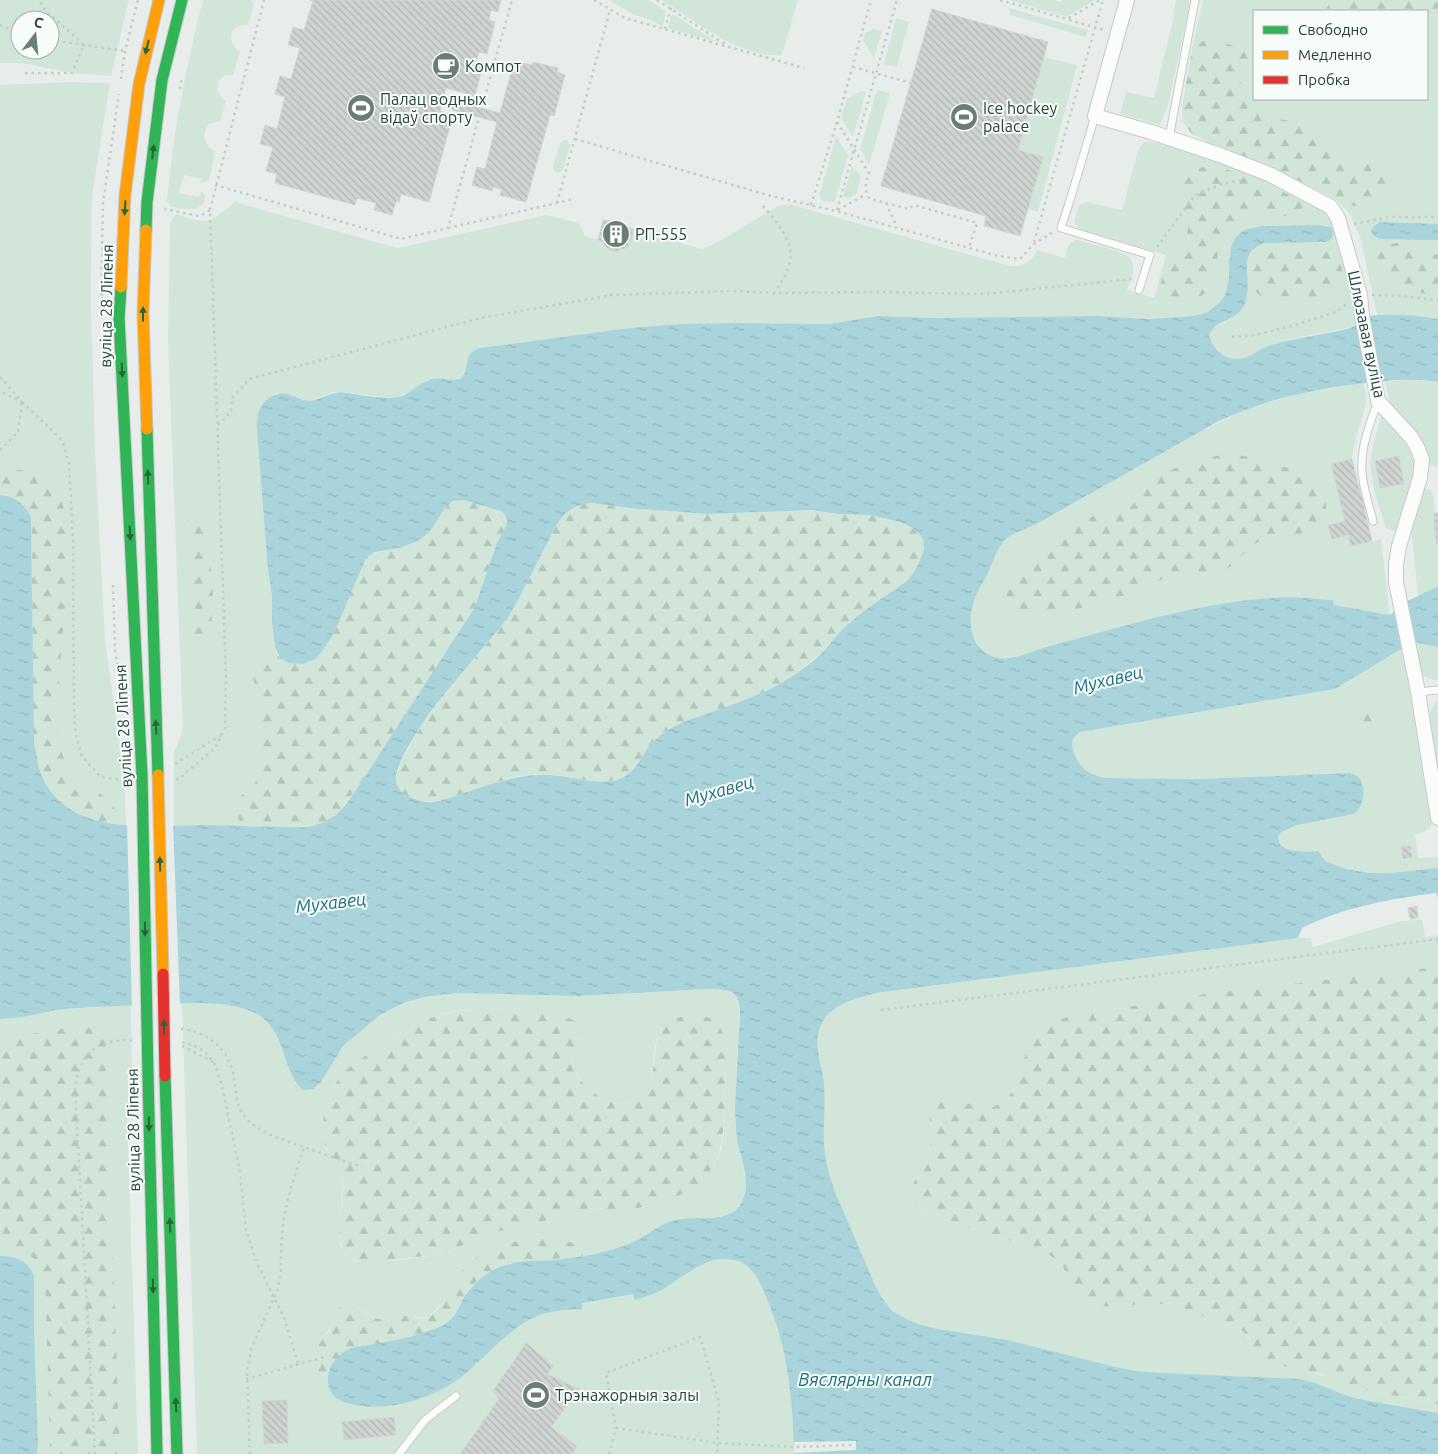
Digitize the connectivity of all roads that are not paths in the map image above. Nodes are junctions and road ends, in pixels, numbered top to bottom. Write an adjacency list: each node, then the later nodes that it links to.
1 (159, 0): 14 (main road, вуліца 28 Ліпеня, one-way to 14, bridge)
2 (182, 0): 15 (main road, вуліца 28 Ліпеня, one-way to 2, bridge)
3 (1127, 0): 5 (street)
4 (1195, 0): 6 (lane)
5 (1095, 116): 6 (street, Шлюзавая вуліца); 7 (lane)
6 (1169, 138): 8 (street, Шлюзавая вуліца)
7 (1139, 290)
8 (1377, 397): 9 (lane); 11 (street, Шлюзавая вуліца)
9 (1373, 522)
10 (1438, 690): 11 (lane)
11 (1418, 692): 12 (street, Шлюзавая вуліца)
12 (1438, 812)
13 (456, 1396): 16 (lane)
14 (157, 1454)
15 (177, 1454)
16 (399, 1454)

